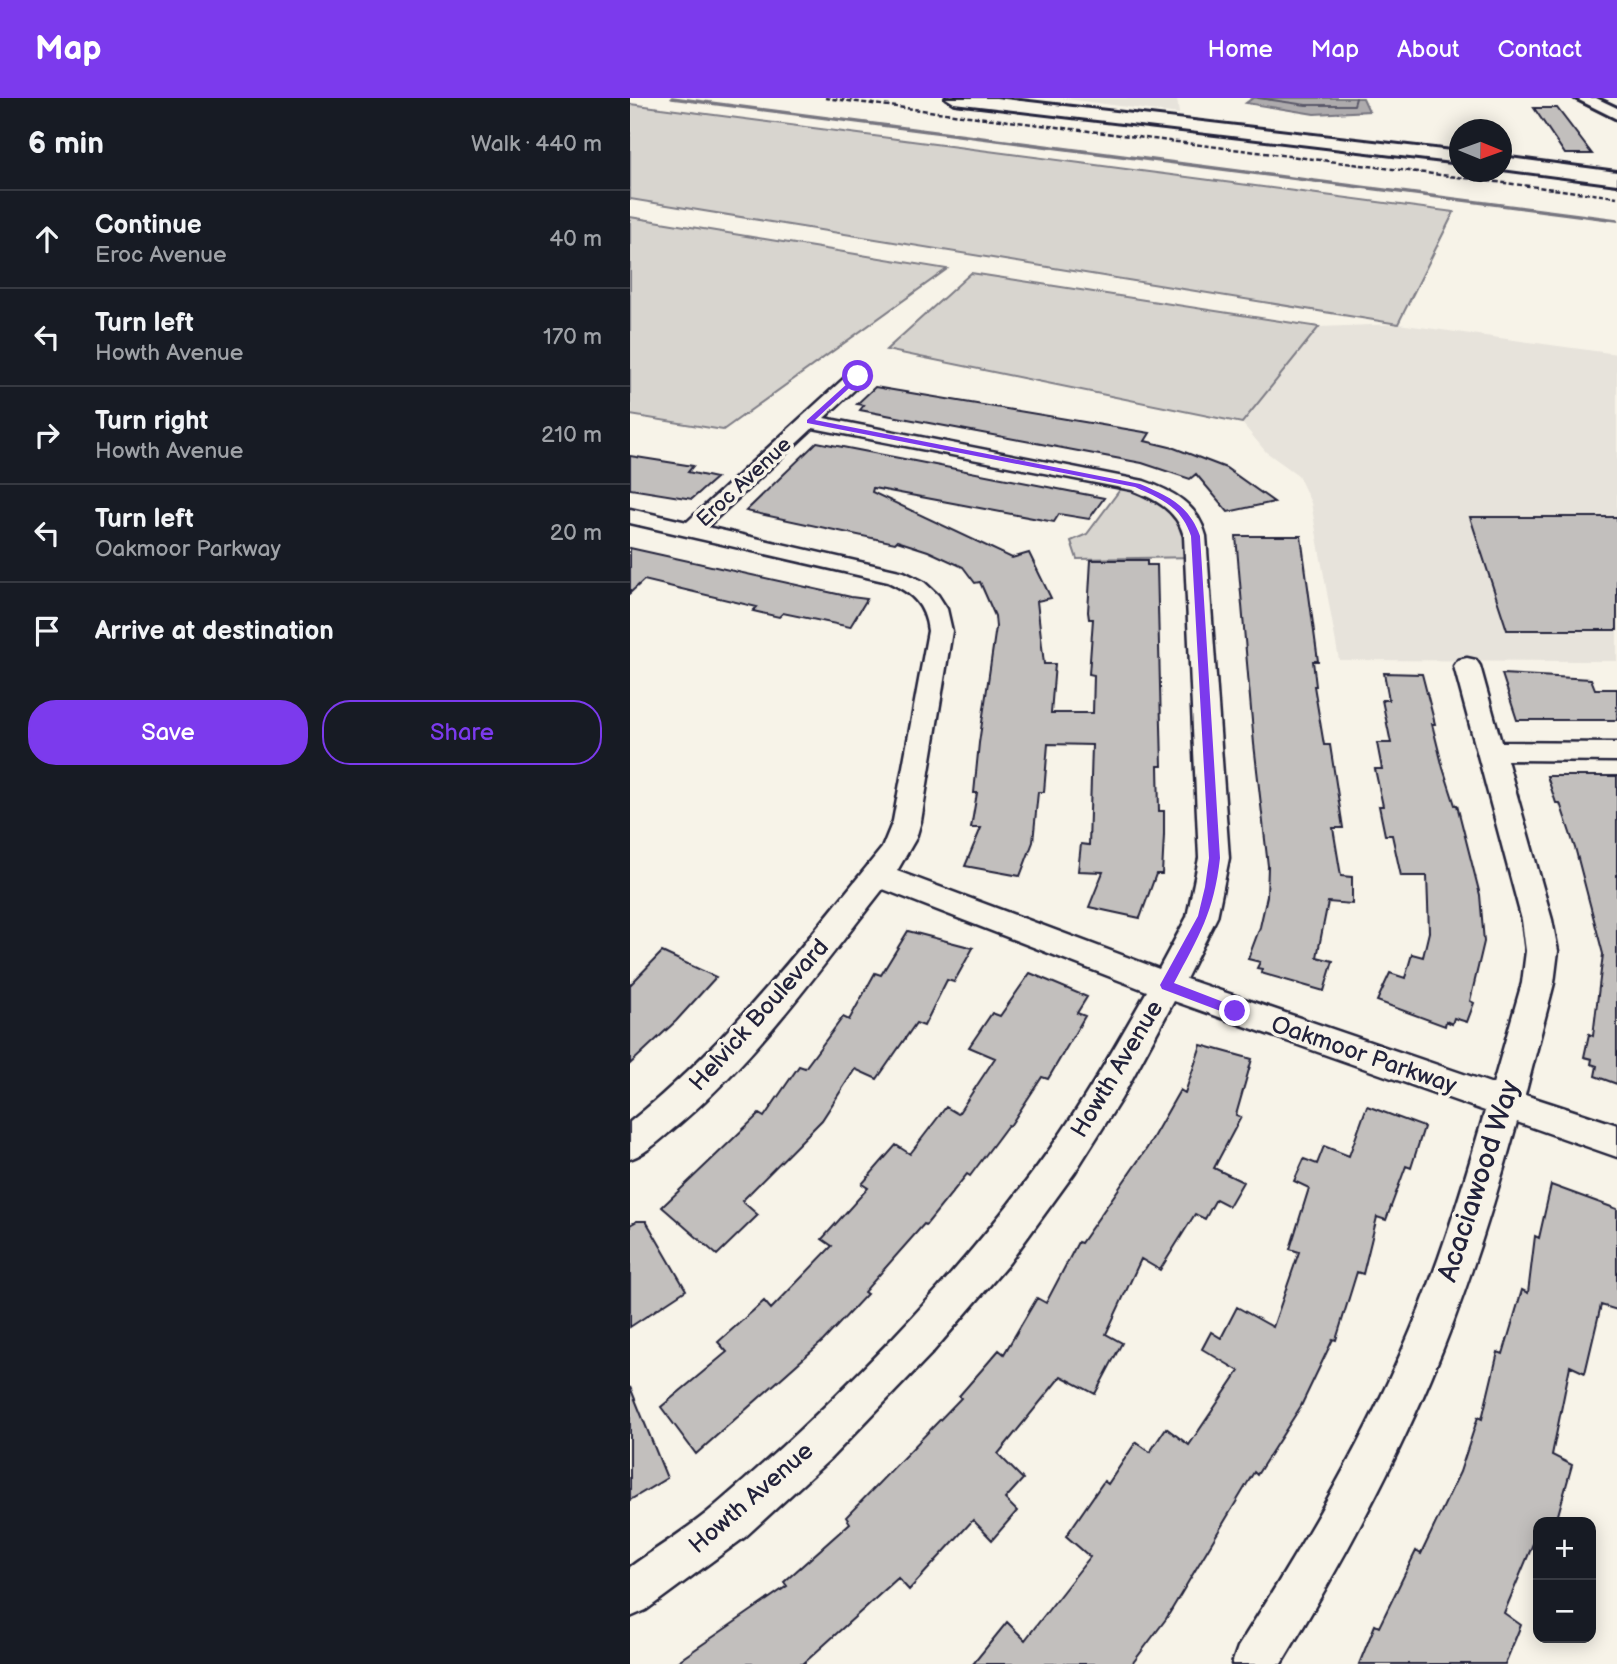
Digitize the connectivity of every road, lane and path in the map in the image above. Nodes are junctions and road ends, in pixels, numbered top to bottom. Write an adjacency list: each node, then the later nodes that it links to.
1 (954, 98): 4 (main road)
2 (1583, 98): 3 (main road)
3 (1617, 114)
4 (1449, 157)
5 (1512, 164): 6 (main road)
6 (1617, 178)
7 (858, 376): 8 (street, Eroc Avenue)
8 (809, 421): 10 (street, Eroc Avenue); 15 (street, Howth Avenue)
9 (630, 516): 10 (street, Helvick Boulevard)
10 (691, 530): 14 (street, Helvick Boulevard)
11 (1467, 666): 12 (street, Acaciawood Way)
12 (1492, 751): 13 (street); 16 (street, Acaciawood Way)
13 (1617, 752)
14 (877, 875): 15 (street, Oakmoor Parkway); 18 (street, Helvick Boulevard)
15 (1166, 985): 16 (street, Oakmoor Parkway); 19 (street, Howth Avenue)
16 (1506, 1104): 17 (street, Oakmoor Parkway); 20 (street, Acaciawood Way)
17 (1617, 1141)
18 (630, 1143)
19 (630, 1594)
20 (1255, 1664)

